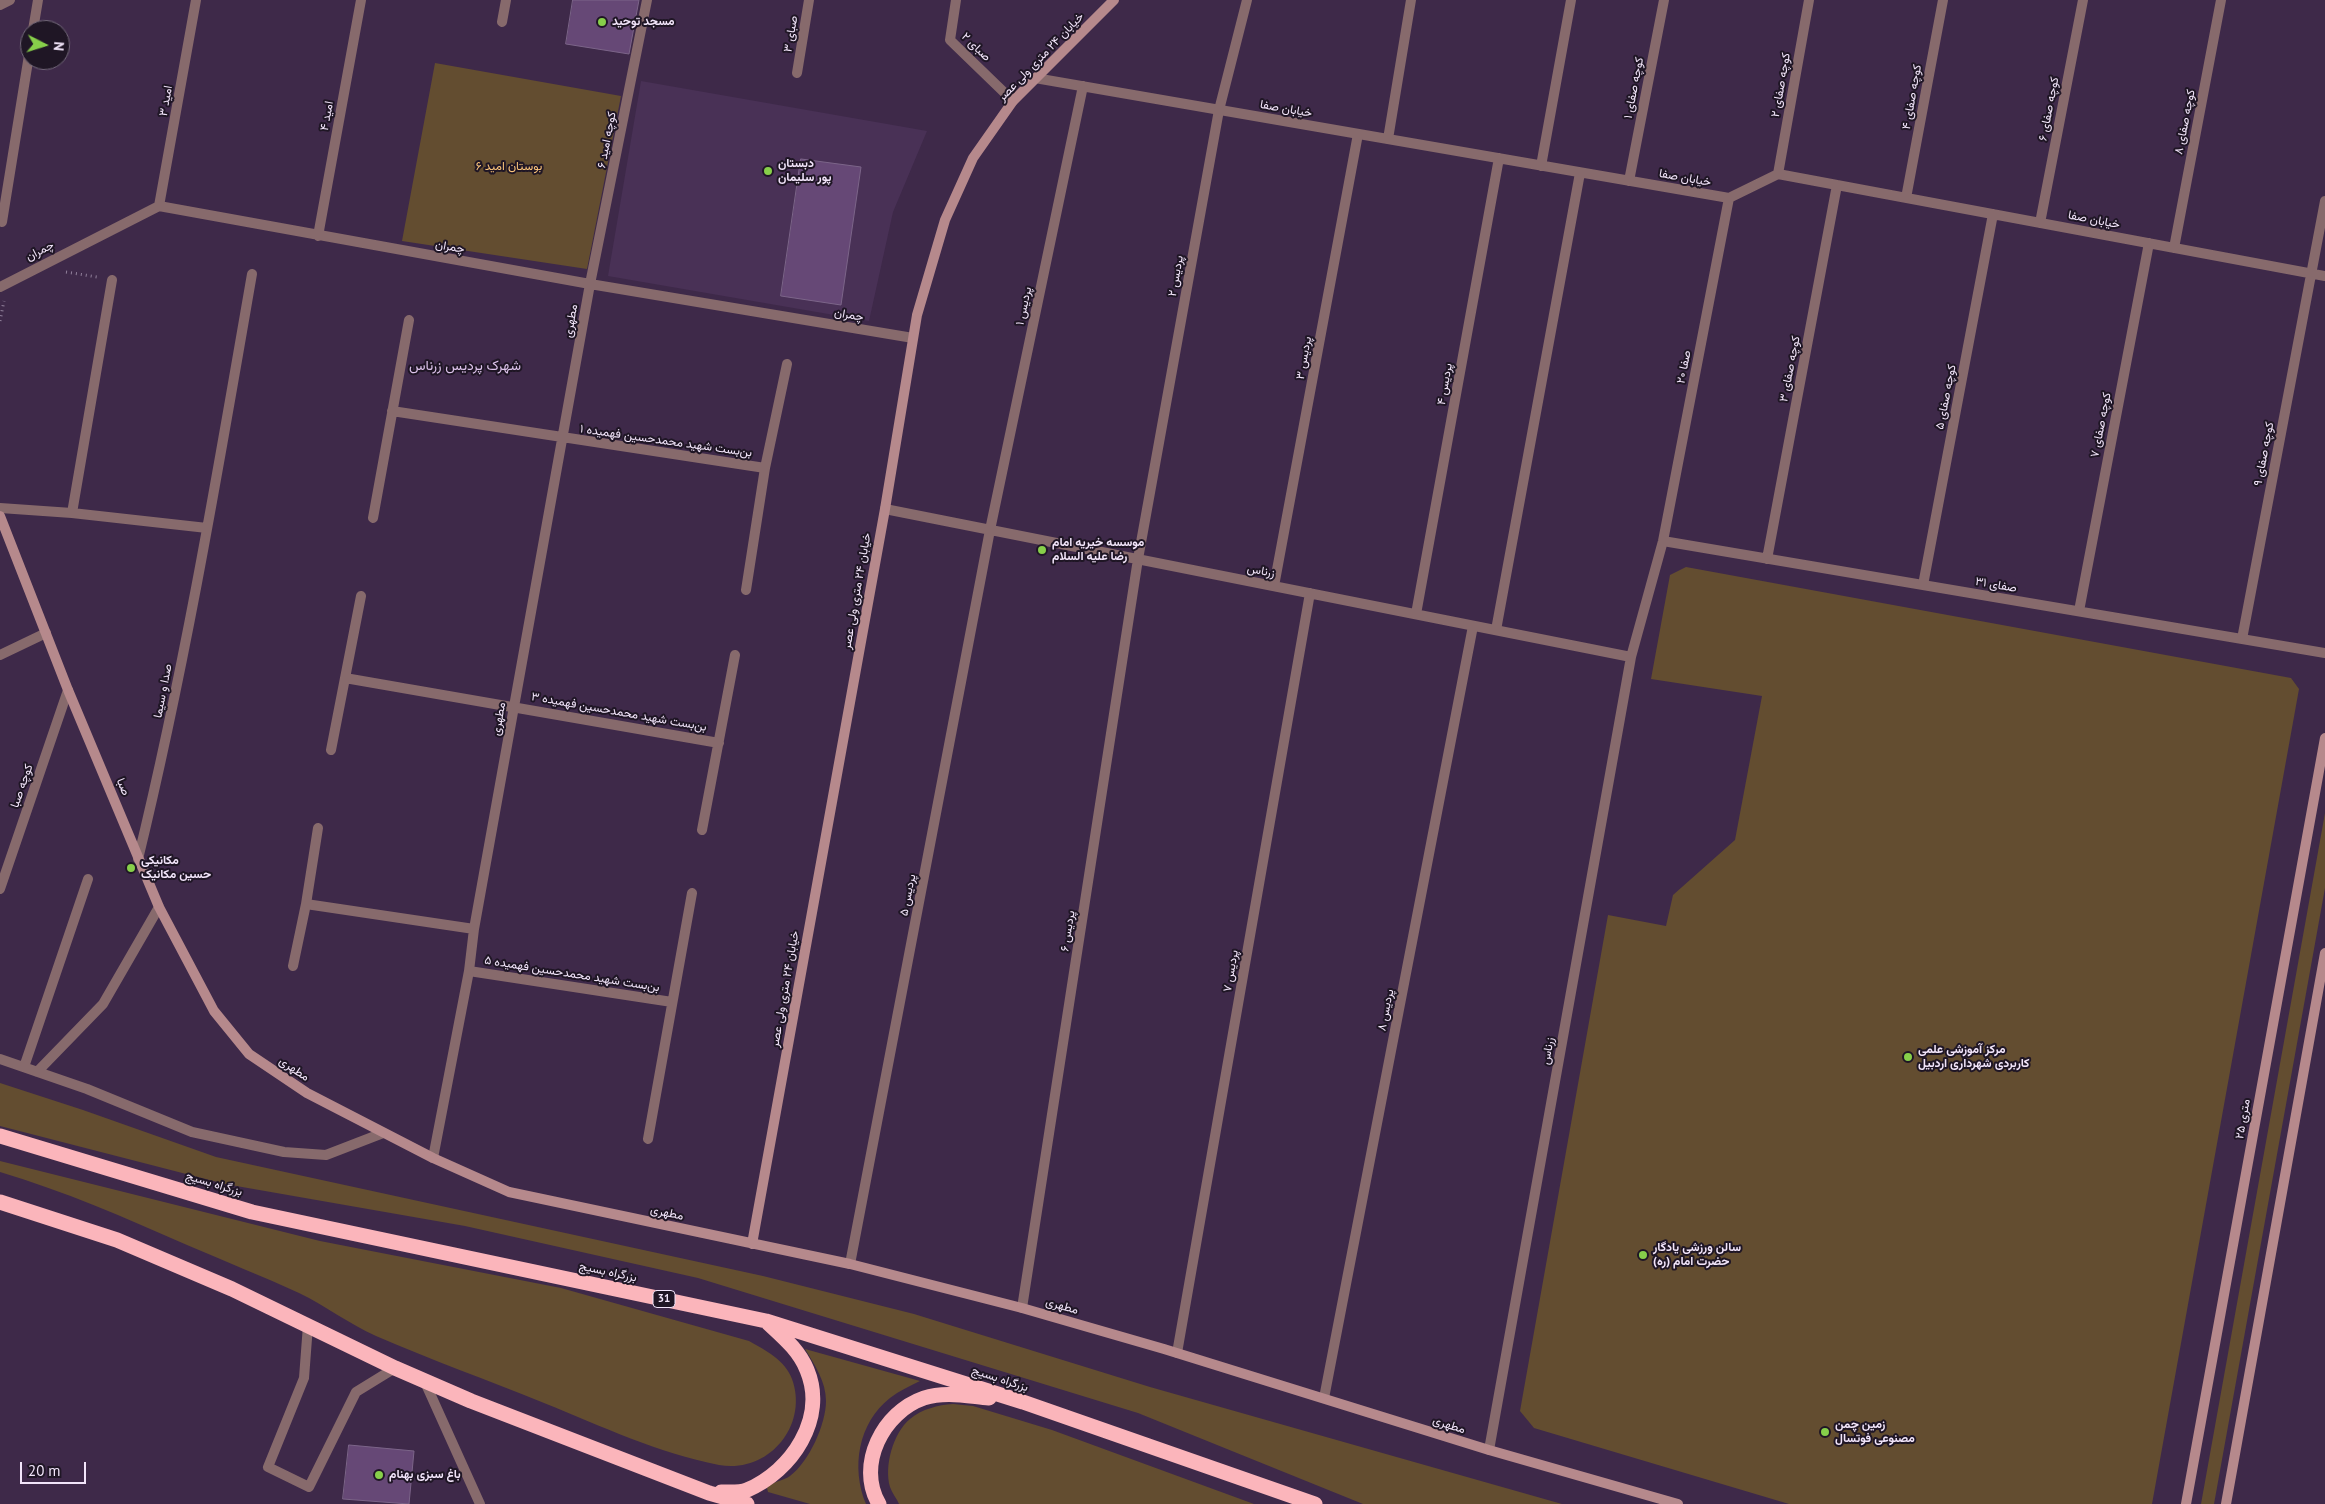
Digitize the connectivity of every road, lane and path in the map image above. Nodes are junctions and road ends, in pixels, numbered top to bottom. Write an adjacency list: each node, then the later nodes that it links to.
1 (10, 0): 18 (street)
2 (38, 0): 19 (street)
3 (196, 0): 38 (street, امید ۳)
4 (361, 0): 42 (street, امید ۴)
5 (506, 0): 20 (street)
6 (647, 0): 50 (street, کوچه امید ۶)
7 (809, 0): 22 (street, صبای ۳)
8 (956, 0): 25 (street, صبای ۲)
9 (1114, 0): 23 (street, خیابان ۲۴ متری ولی عصر)
10 (1247, 0): 26 (street, پردیس ۲)
11 (1411, 0): 28 (street)
12 (1571, 0): 30 (street)
13 (1664, 0): 33 (street, کوچه صفای ۱)
14 (1809, 0): 32 (street, کوچه صفای ۲)
15 (1943, 0): 36 (street, کوچه صفای ۴)
16 (2083, 0): 41 (street, کوچه صفای ۶)
17 (2220, 0): 44 (street, کوچه صفای ۸)
18 (0, 5)
19 (35, 20)
20 (502, 22)
21 (27, 70): 40 (street)
22 (797, 73)
23 (1035, 78): 24 (street, خیابان صفا); 25 (street, خیابان ۲۴ متری ولی عصر)
24 (1083, 86): 26 (street, خیابان صفا); 64 (street, پردیس ۱)
25 (1013, 101): 53 (street, خیابان ۲۴ متری ولی عصر)
26 (1219, 110): 27 (street, خیابان صفا); 67 (street, پردیس ۲)
27 (1358, 134): 28 (street, خیابان صفا); 69 (street, پردیس ۳)
28 (1388, 139): 29 (street, خیابان صفا)
29 (1498, 158): 30 (street, خیابان صفا); 74 (street, پردیس ۴)
30 (1541, 166): 31 (street, خیابان صفا)
31 (1580, 173): 33 (street, خیابان صفا); 76 (street)
32 (1778, 174): 34 (street, خیابان صفا); 35 (street)
33 (1629, 181): 35 (street, خیابان صفا)
34 (1837, 185): 36 (street, خیابان صفا); 66 (street, کوچه صفای ۳)
35 (1729, 198): 65 (street, صفا ۲۰)
36 (1906, 198): 39 (street, خیابان صفا)
37 (2325, 201): 47 (street, کوچه صفای ۹)
38 (159, 206): 42 (street, چمران); 45 (street, چمران)
39 (1994, 214): 41 (street, خیابان صفا); 68 (street, کوچه صفای ۵)
40 (2, 222)
41 (2040, 223): 43 (street, خیابان صفا)
42 (318, 236): 50 (street, چمران)
43 (2149, 243): 44 (street, خیابان صفا); 73 (street, کوچه صفای ۷)
44 (2174, 248): 47 (street, خیابان صفا)
45 (36, 267): 49 (path); 51 (street, چمران)
46 (252, 274): 63 (street, صدا و سیما)
47 (2311, 274): 48 (street, خیابان صفا); 78 (street, کوچه صفای ۹)
48 (2325, 276)
49 (112, 280): 60 (street)
50 (590, 284): 53 (street, چمران); 56 (street, مطهری)
51 (0, 287)
52 (409, 320): 55 (street)
53 (913, 338): 59 (street, خیابان ۲۴ متری ولی عصر)
54 (787, 364): 57 (street, بن‌بست شهید محمدحسین فهمیده ۱)
55 (392, 411): 56 (street, بن‌بست شهید محمدحسین فهمیده ۱); 62 (street)
56 (563, 438): 57 (street, بن‌بست شهید محمدحسین فهمیده ۱); 85 (street, مطهری)
57 (766, 468): 70 (street, بن‌بست شهید محمدحسین فهمیده ۱)
58 (0, 508): 60 (street)
59 (885, 509): 64 (street, زرناس); 111 (street, خیابان ۲۴ متری ولی عصر)
60 (72, 512): 63 (street)
61 (0, 516): 77 (street, صبا)
62 (373, 518)
63 (207, 528): 91 (street, صدا و سیما)
64 (990, 530): 67 (street, زرناس); 112 (street, پردیس ۵)
65 (1663, 541): 66 (street, صفای ۳۱); 82 (street, زرناس)
66 (1767, 558): 68 (street, صفای ۳۱)
67 (1138, 559): 69 (street, زرناس); 113 (street, پردیس ۶)
68 (1923, 585): 73 (street, صفای ۳۱)
69 (1274, 586): 71 (street, زرناس)
70 (746, 590)
71 (1310, 593): 74 (street, زرناس); 116 (street, پردیس ۷)
72 (361, 596): 83 (street)
73 (2078, 611): 78 (street, صفای ۳۱)
74 (1416, 614): 75 (street, زرناس)
75 (1474, 626): 76 (street, زرناس); 119 (street, پردیس ۸)
76 (1496, 630): 82 (street, زرناس)
77 (46, 632): 80 (street); 84 (street, صبا)
78 (2242, 639): 79 (street, صفای ۳۱)
79 (2325, 653)
80 (0, 655)
81 (736, 655): 87 (street, بن‌بست شهید محمدحسین فهمیده ۳)
82 (1631, 657): 121 (street, زرناس)
83 (345, 678): 85 (street, بن‌بست شهید محمدحسین فهمیده ۳); 88 (street)
84 (68, 690): 91 (street, صبا); 93 (street, کوچه صبا)
85 (514, 707): 87 (street, بن‌بست شهید محمدحسین فهمیده ۳); 97 (street, مطهری)
86 (2325, 738): 128 (street, ۲۵ متری)
87 (719, 743): 90 (street, بن‌بست شهید محمدحسین فهمیده ۳)
88 (331, 750)
89 (318, 828): 95 (street)
90 (702, 830)
91 (138, 859): 96 (street, صبا)
92 (88, 879): 104 (street)
93 (0, 889)
94 (692, 893): 101 (street, بن‌بست شهید محمدحسین فهمیده ۵)
95 (306, 904): 97 (street); 99 (street)
96 (158, 907): 102 (street, صبا); 105 (street)
97 (474, 929): 100 (street, مطهری)
98 (2325, 953): 129 (street)
99 (293, 966)
100 (469, 971): 101 (street, بن‌بست شهید محمدحسین فهمیده ۵); 109 (street, مطهری)
101 (672, 1002): 108 (street, بن‌بست شهید محمدحسین فهمیده ۵)
102 (248, 1054): 106 (street, مطهری)
103 (0, 1059): 104 (street)
104 (24, 1067): 105 (street)
105 (37, 1072): 106 (street)
106 (383, 1133): 109 (street, مطهری)
107 (0, 1136): 114 (highway, بزرگراه بسیج / 31)
108 (648, 1139)
109 (433, 1158): 111 (street, مطهری)
110 (0, 1202): 115 (highway)
111 (752, 1244): 112 (street, مطهری)
112 (850, 1264): 113 (street, مطهری)
113 (1022, 1308): 116 (street, مطهری)
114 (766, 1321): 120 (highway, بزرگراه بسیج / 31); 122 (highway)
115 (308, 1325): 117 (highway); 117 (street)
116 (1177, 1353): 119 (street, مطهری)
117 (395, 1368): 118 (highway)
118 (424, 1380): 122 (highway); 123 (street)
119 (1324, 1398): 121 (street, مطهری)
120 (1023, 1402): 125 (highway); 126 (highway, بزرگراه بسیج / 31)
121 (1489, 1450): 127 (street, مطهری)
122 (709, 1493): 124 (highway)
123 (480, 1504)
124 (747, 1504)
125 (879, 1504)
126 (1315, 1504)
127 (1678, 1504)
128 (2186, 1504)
129 (2226, 1504)

